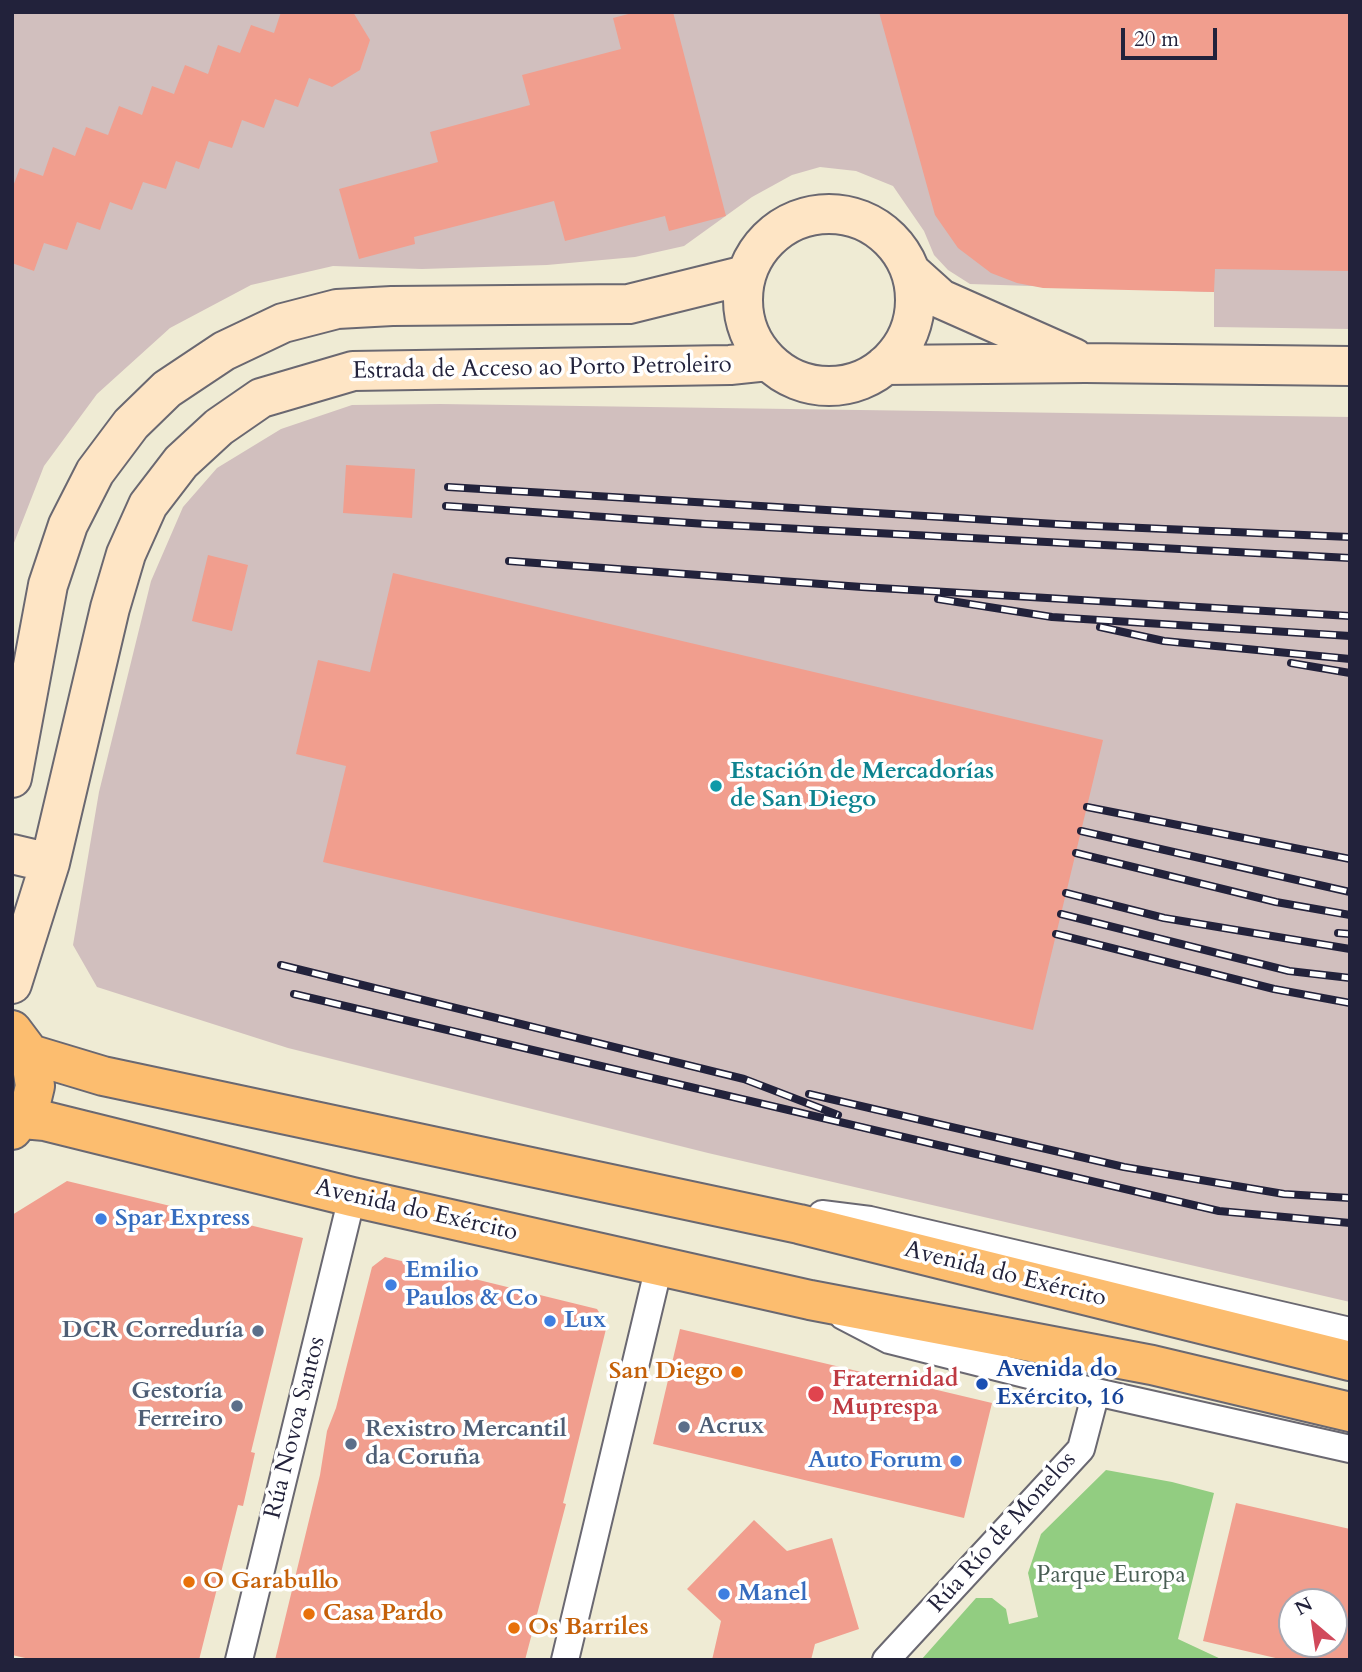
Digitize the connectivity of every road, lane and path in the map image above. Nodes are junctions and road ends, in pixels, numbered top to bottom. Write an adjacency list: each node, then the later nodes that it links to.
1 (911, 272): 2 (main road, Estrada de Acceso ao Porto Petroleiro); 4 (main road, Estrada de Acceso ao Porto Petroleiro); 5 (main road, Estrada de Acceso ao Porto Petroleiro)
2 (746, 275): 3 (main road, Estrada de Acceso ao Porto Petroleiro); 7 (main road)
3 (768, 361): 5 (main road, Estrada de Acceso ao Porto Petroleiro); 9 (main road, Estrada de Acceso ao Porto Petroleiro)
4 (1085, 363): 5 (main road, Estrada de Acceso ao Porto Petroleiro); 6 (main road, Estrada de Acceso ao Porto Petroleiro)
5 (885, 365)
6 (1350, 366)
7 (12, 778)
8 (12, 855): 9 (main road)
9 (50, 863): 10 (main road, Estrada de Acceso ao Porto Petroleiro)
10 (12, 985)
11 (21, 1042): 12 (main road); 13 (main road, Avenida do Exército)
12 (18, 1124): 14 (main road, Avenida do Exército)
13 (658, 1195): 17 (street, Avenida do Exército); 18 (main road, Avenida do Exército)
14 (352, 1197): 15 (main road, Avenida do Exército); 22 (street, Rúa Novoa Santos)
15 (659, 1266): 16 (main road, Avenida do Exército); 23 (street)
16 (810, 1300): 19 (street, Avenida do Exército); 20 (main road, Avenida do Exército)
17 (1350, 1331)
18 (1350, 1361)
19 (1096, 1392): 21 (street, Avenida do Exército); 24 (street, Rúa Río de Monelos)
20 (1350, 1412)
21 (1350, 1450)
22 (239, 1660)
23 (565, 1660)
24 (886, 1660)

